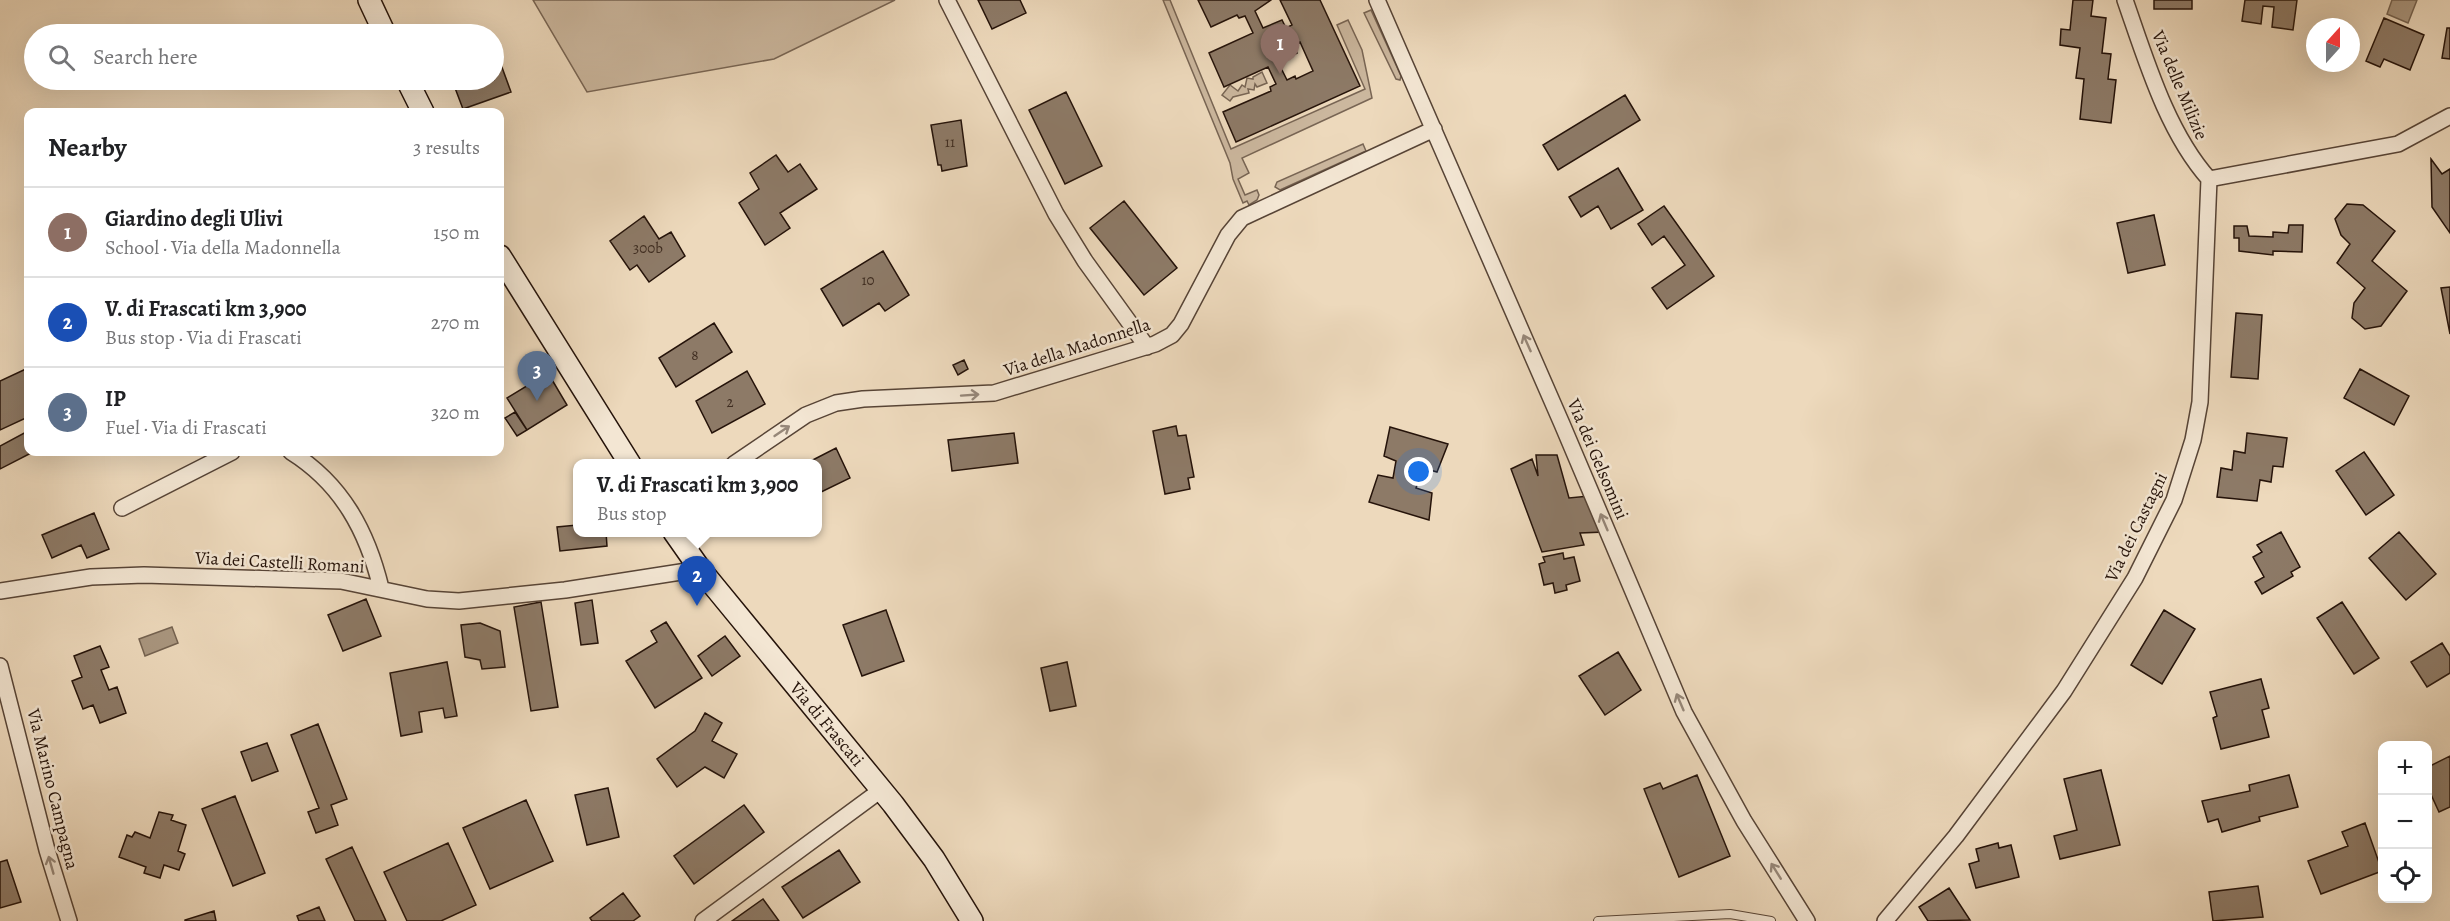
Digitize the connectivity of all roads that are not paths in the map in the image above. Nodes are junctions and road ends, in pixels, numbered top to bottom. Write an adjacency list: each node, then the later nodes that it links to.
1 (369, 0): 5 (main road)
2 (946, 0): 12 (street)
3 (1377, 0): 9 (street, Via dei Gelsomini)
4 (2125, 0): 10 (street, Via delle Milizie)
5 (381, 24)
6 (412, 90): 7 (main road)
7 (421, 108)
8 (2450, 116): 10 (street)
9 (1434, 129): 12 (street, Via della Madonnella); 29 (street, Via dei Gelsomini, one-way to 9)
10 (2209, 179): 30 (street, Via dei Castagni)
11 (504, 262): 15 (main road)
12 (1147, 347): 16 (street, Via della Madonnella, one-way to 12)
13 (224, 456): 17 (street)
14 (296, 456): 20 (street)
15 (627, 459)
16 (741, 459)
17 (122, 508)
18 (677, 537): 19 (main road, Via di Frascati)
19 (699, 569): 20 (street, Via dei Castelli Romani); 23 (main road, Via di Frascati)
20 (381, 588): 21 (street, Via dei Castelli Romani)
21 (0, 591)
22 (0, 666): 24 (street, Via Marino Campagna, one-way to 22)
23 (881, 790): 25 (street); 26 (main road, Via di Frascati)
24 (69, 921)
25 (703, 921)
26 (972, 921)
27 (1598, 921): 28 (lane)
28 (1771, 921)
29 (1807, 921)
30 (1885, 921)

